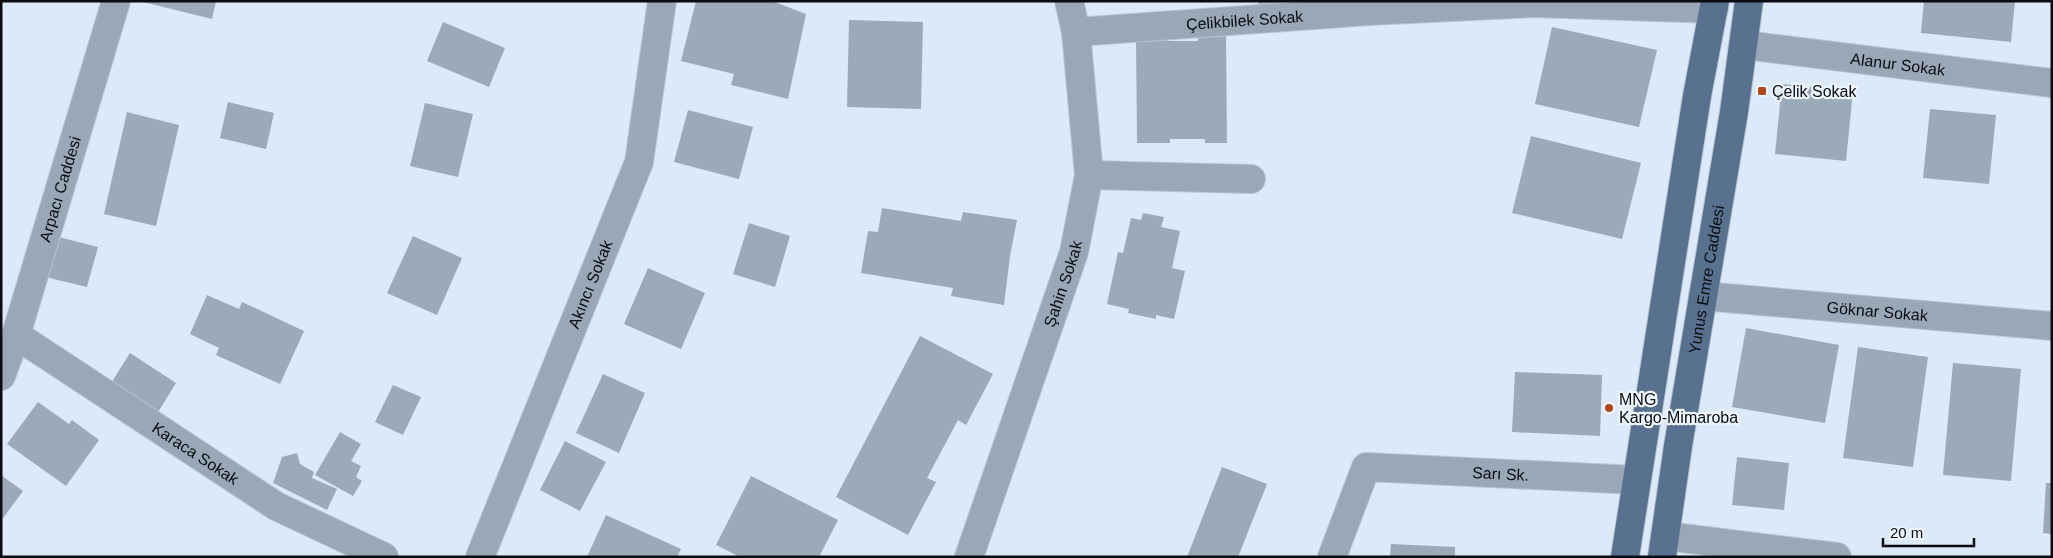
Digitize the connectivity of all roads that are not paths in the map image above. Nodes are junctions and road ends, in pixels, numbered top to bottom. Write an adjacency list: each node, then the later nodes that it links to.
1 (116, 1): 13 (street, Arpacı Caddesi)
2 (662, 1): 18 (street, Akıncı Sokak)
3 (1069, 1): 6 (street, Şahin Sokak)
4 (1749, 1): 7 (main road, Yunus Emre Caddesi)
5 (1714, 5): 6 (street, Çelikbilek Sokak); 15 (main road)
6 (1076, 32): 9 (street, Şahin Sokak)
7 (1744, 45): 8 (street, Alanur Sokak); 11 (main road, Yunus Emre Caddesi)
8 (2052, 83)
9 (1089, 175): 10 (street); 19 (street, Şahin Sokak)
10 (1251, 179)
11 (1703, 296): 12 (street, Göknar Sokak); 16 (main road, Yunus Emre Caddesi)
12 (2052, 326)
13 (16, 335): 14 (street, Arpacı Caddesi); 17 (street, Karaca Sokak)
14 (1, 376)
15 (1636, 480): 20 (street, Sarı Sk.); 21 (main road)
16 (1664, 546): 22 (street)
17 (384, 557)
18 (480, 557)
19 (969, 557)
20 (1332, 557)
21 (1625, 557)
22 (1837, 557)

